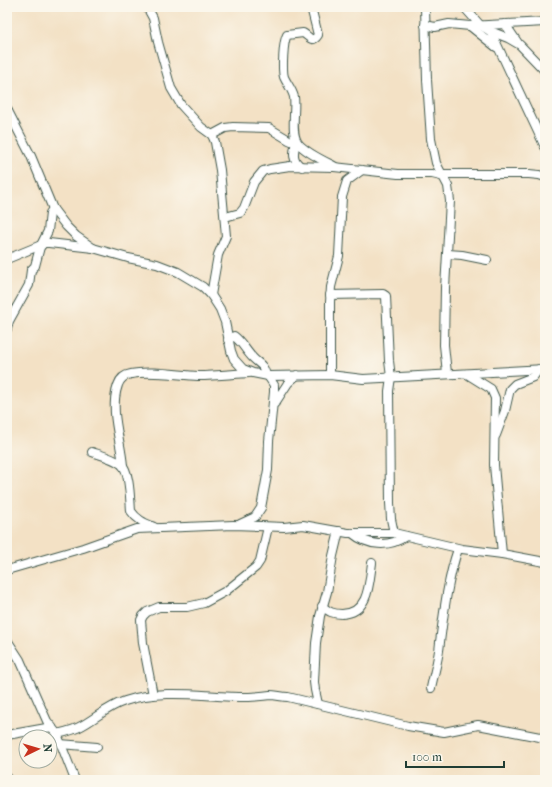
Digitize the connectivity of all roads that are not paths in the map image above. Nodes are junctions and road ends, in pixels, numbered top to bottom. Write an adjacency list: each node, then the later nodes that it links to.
1 (147, 7): 15 (street)
2 (311, 7): 16 (street)
3 (425, 7): 7 (street)
4 (464, 7): 8 (street)
5 (545, 22): 6 (street)
6 (505, 24): 8 (street); 11 (street)
7 (425, 25): 9 (street); 21 (street)
8 (480, 25): 9 (street); 10 (street)
9 (470, 26): 12 (street)
10 (490, 31): 11 (street); 12 (street)
11 (520, 45): 13 (street)
12 (497, 47): 17 (street)
13 (545, 71)
14 (7, 109): 23 (street)
15 (212, 135): 16 (street); 24 (street)
16 (297, 144): 18 (street); 19 (street)
17 (545, 146)
18 (302, 167): 19 (street); 24 (street)
19 (337, 167): 20 (street)
20 (362, 170): 21 (street); 30 (street)
21 (443, 176): 22 (street); 27 (street)
22 (545, 177)
23 (53, 209): 25 (street); 26 (street)
24 (225, 217): 31 (street)
25 (40, 246): 26 (street); 28 (street); 32 (street)
26 (93, 248): 31 (street)
27 (448, 254): 29 (street); 36 (street)
28 (7, 259)
29 (488, 260)
30 (330, 294): 40 (street); 41 (street)
31 (211, 295): 33 (street)
32 (7, 329)
33 (228, 340): 35 (street); 38 (street)
34 (542, 369): 37 (street); 43 (street)
35 (253, 373): 38 (street); 45 (street)
36 (447, 374): 37 (street); 41 (street)
37 (466, 374): 43 (street)
38 (267, 375): 39 (street); 42 (street)
39 (297, 375): 40 (street); 42 (street)
40 (330, 375): 41 (street)
41 (391, 377): 51 (street)
42 (274, 405): 46 (street)
43 (494, 440): 54 (street)
44 (92, 452): 45 (street)
45 (123, 466): 48 (street)
46 (238, 525): 47 (street); 48 (street)
47 (268, 527): 49 (street); 61 (street)
48 (155, 528): 57 (street)
49 (339, 532): 50 (street); 58 (street)
50 (352, 533): 51 (street); 52 (street)
51 (394, 533): 52 (street)
52 (406, 536): 53 (street)
53 (458, 548): 54 (street); 60 (street)
54 (502, 554): 55 (street)
55 (545, 562)
56 (372, 563): 58 (street)
57 (7, 570)
58 (322, 606): 62 (street)
59 (7, 640): 63 (street)
60 (431, 688)
61 (153, 695): 62 (street); 64 (street)
62 (318, 704): 67 (street)
63 (52, 727): 65 (street)
64 (58, 734)
65 (7, 735)
66 (58, 737): 68 (street)
67 (545, 738)
68 (60, 744): 69 (street); 72 (street)
69 (97, 746)
70 (7, 777): 71 (street)
71 (9, 780)
72 (75, 780)

